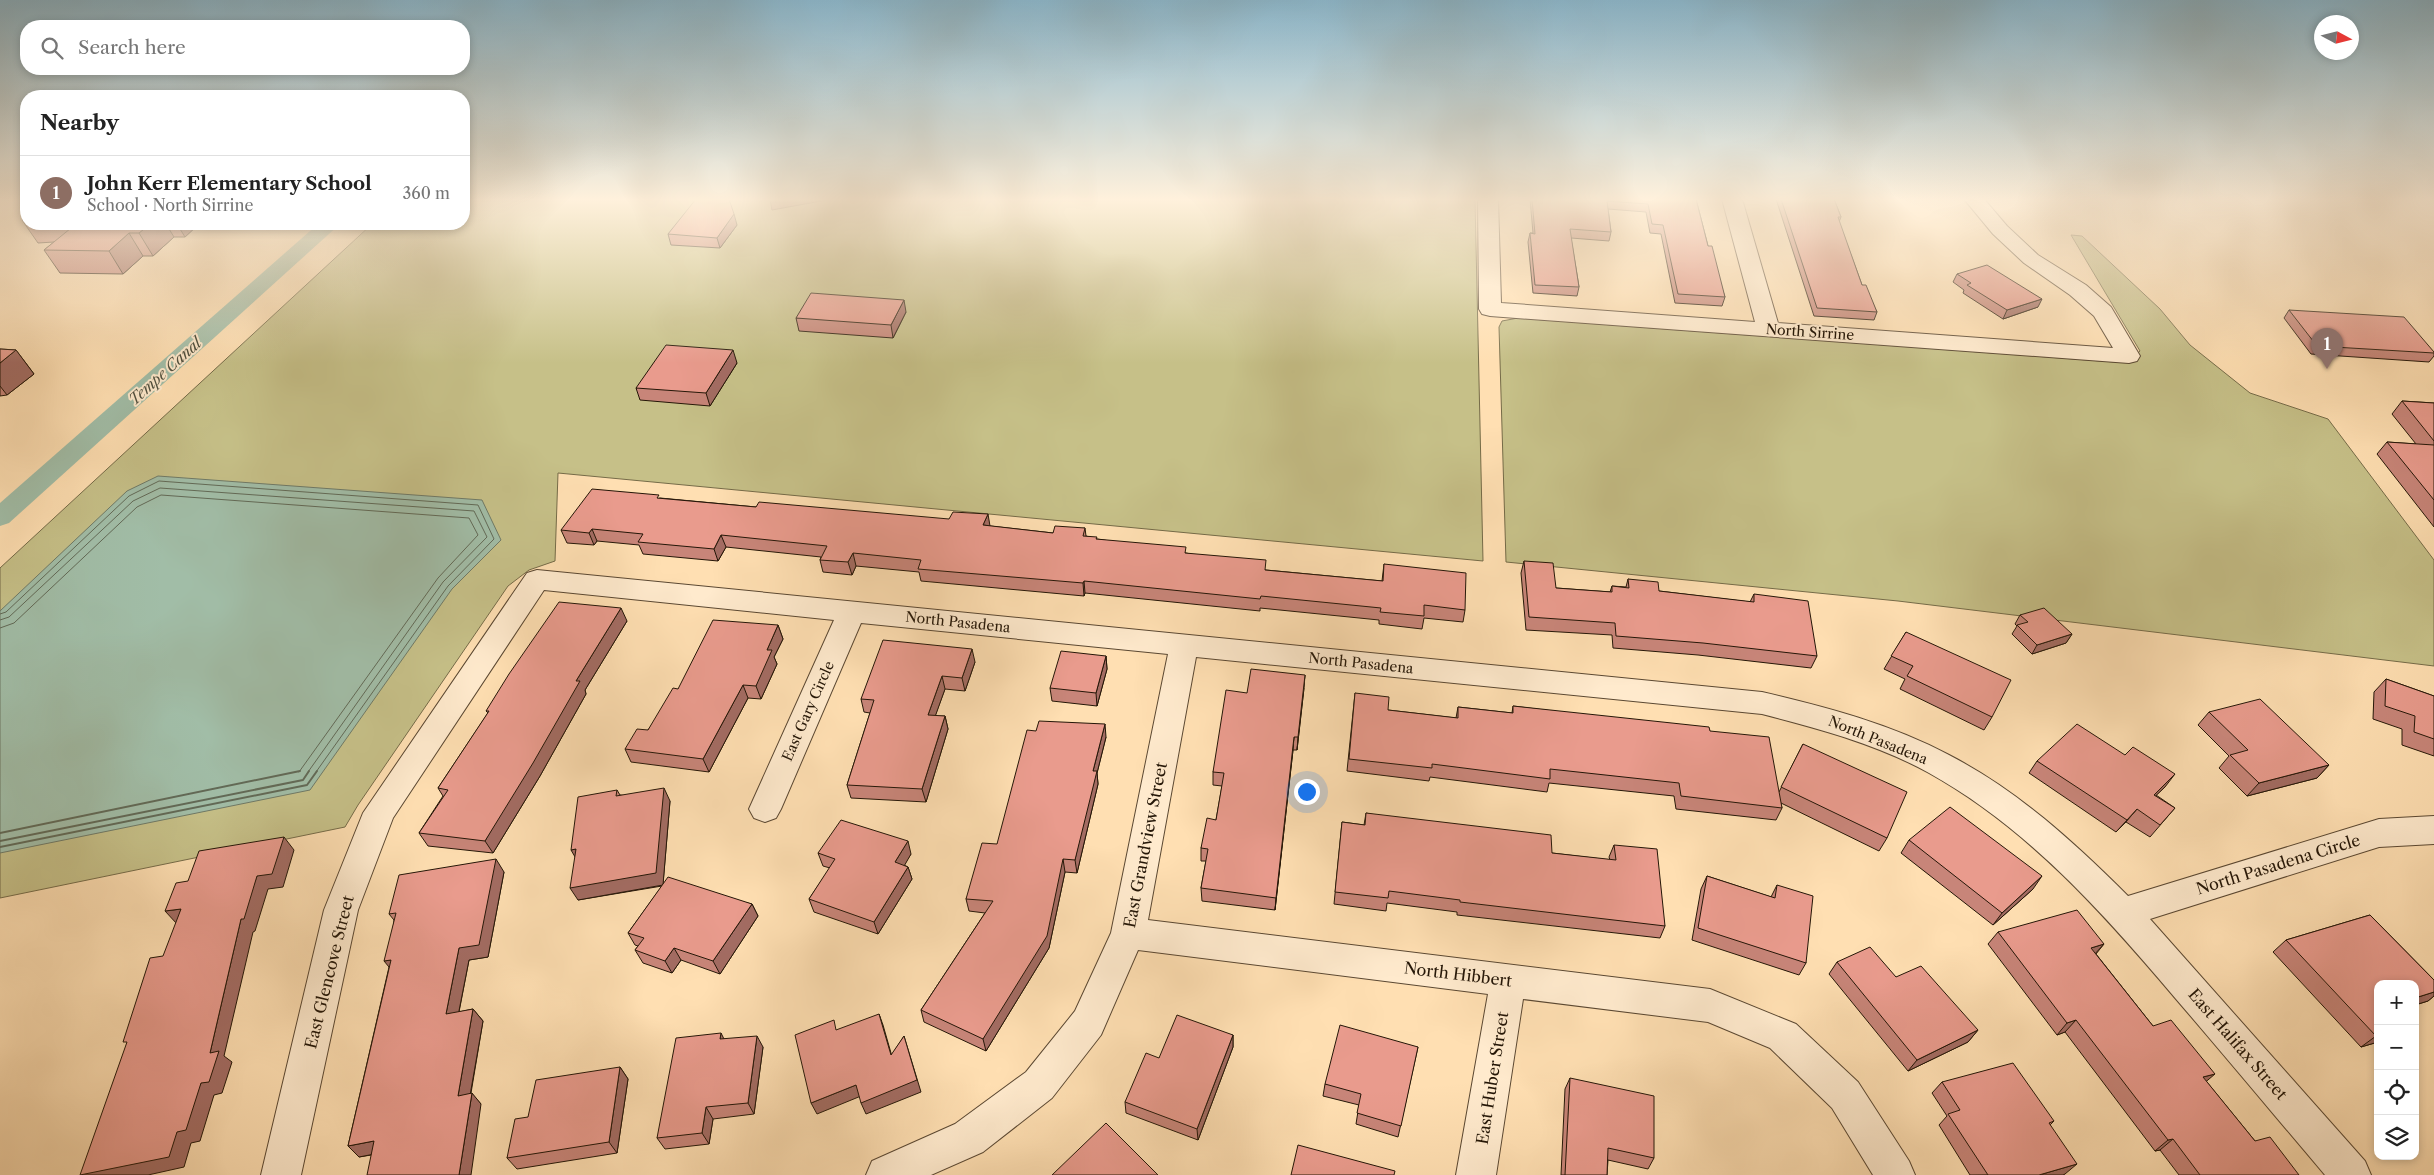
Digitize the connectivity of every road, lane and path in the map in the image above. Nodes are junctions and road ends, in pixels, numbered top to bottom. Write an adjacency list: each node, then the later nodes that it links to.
1 (1489, 254): 4 (street, North Sirrine)
2 (1747, 254): 4 (street)
3 (2025, 254): 4 (street, North Sirrine)
4 (1768, 329)
5 (537, 580): 6 (street, North Pasadena); 13 (street, East Glencove Street)
6 (852, 612): 7 (street, North Pasadena); 8 (street, East Gary Circle)
7 (1184, 645): 10 (street, North Pasadena); 11 (street, East Grandview Street)
8 (765, 809)
9 (2434, 830): 10 (street, North Pasadena Circle)
10 (2124, 912): 17 (street, East Halifax Street)
11 (1128, 933): 12 (street, North Hibbert); 14 (street, East Grandview Street)
12 (1508, 981): 15 (street, East Huber Street); 16 (street, North Hibbert)
13 (281, 1175)
14 (886, 1175)
15 (1476, 1175)
16 (1895, 1175)
17 (2351, 1175)

